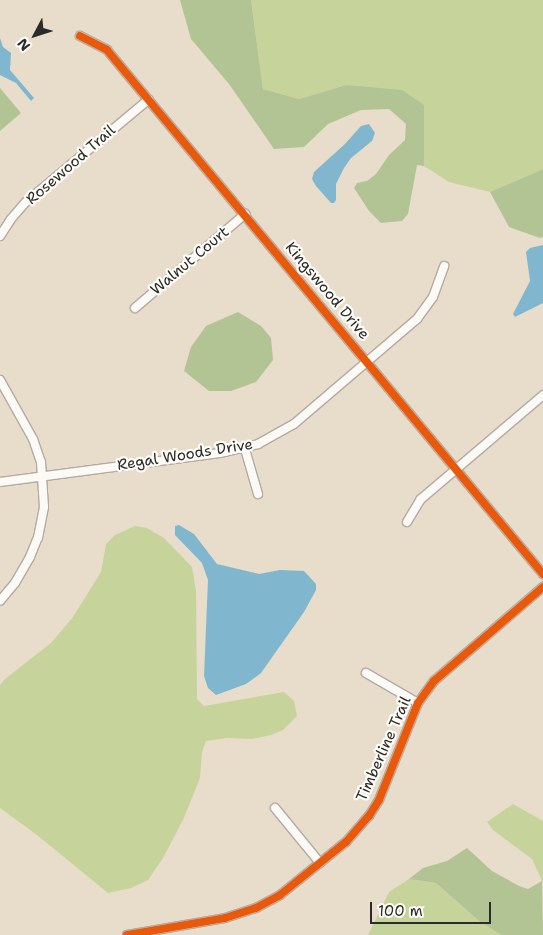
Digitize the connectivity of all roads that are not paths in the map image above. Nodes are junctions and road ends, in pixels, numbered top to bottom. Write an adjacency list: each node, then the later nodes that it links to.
1 (80, 36): 2 (street, Kingswood Drive)
2 (148, 99): 3 (street, Kingswood Drive); 4 (street, Rosewood Trail)
3 (245, 214): 6 (street, Walnut Court); 7 (street, Kingswood Drive)
4 (0, 236)
5 (444, 266): 7 (street, Regal Woods Drive)
6 (135, 308)
7 (368, 362): 10 (street, Regal Woods Drive); 11 (street, Kingswood Drive)
8 (0, 380): 12 (street)
9 (543, 395): 11 (street)
10 (245, 449): 12 (street, Regal Woods Drive); 14 (street)
11 (455, 468): 15 (street); 16 (street, Kingswood Drive)
12 (43, 477): 13 (street, Regal Woods Drive); 18 (street)
13 (0, 482)
14 (258, 494)
15 (407, 522)
16 (543, 574)
17 (543, 587): 20 (street, Timberline Trail)
18 (0, 601)
19 (366, 673): 20 (street)
20 (418, 703): 22 (street, Timberline Trail)
21 (275, 808): 22 (street)
22 (320, 863): 23 (street, Timberline Trail)
23 (127, 935)

